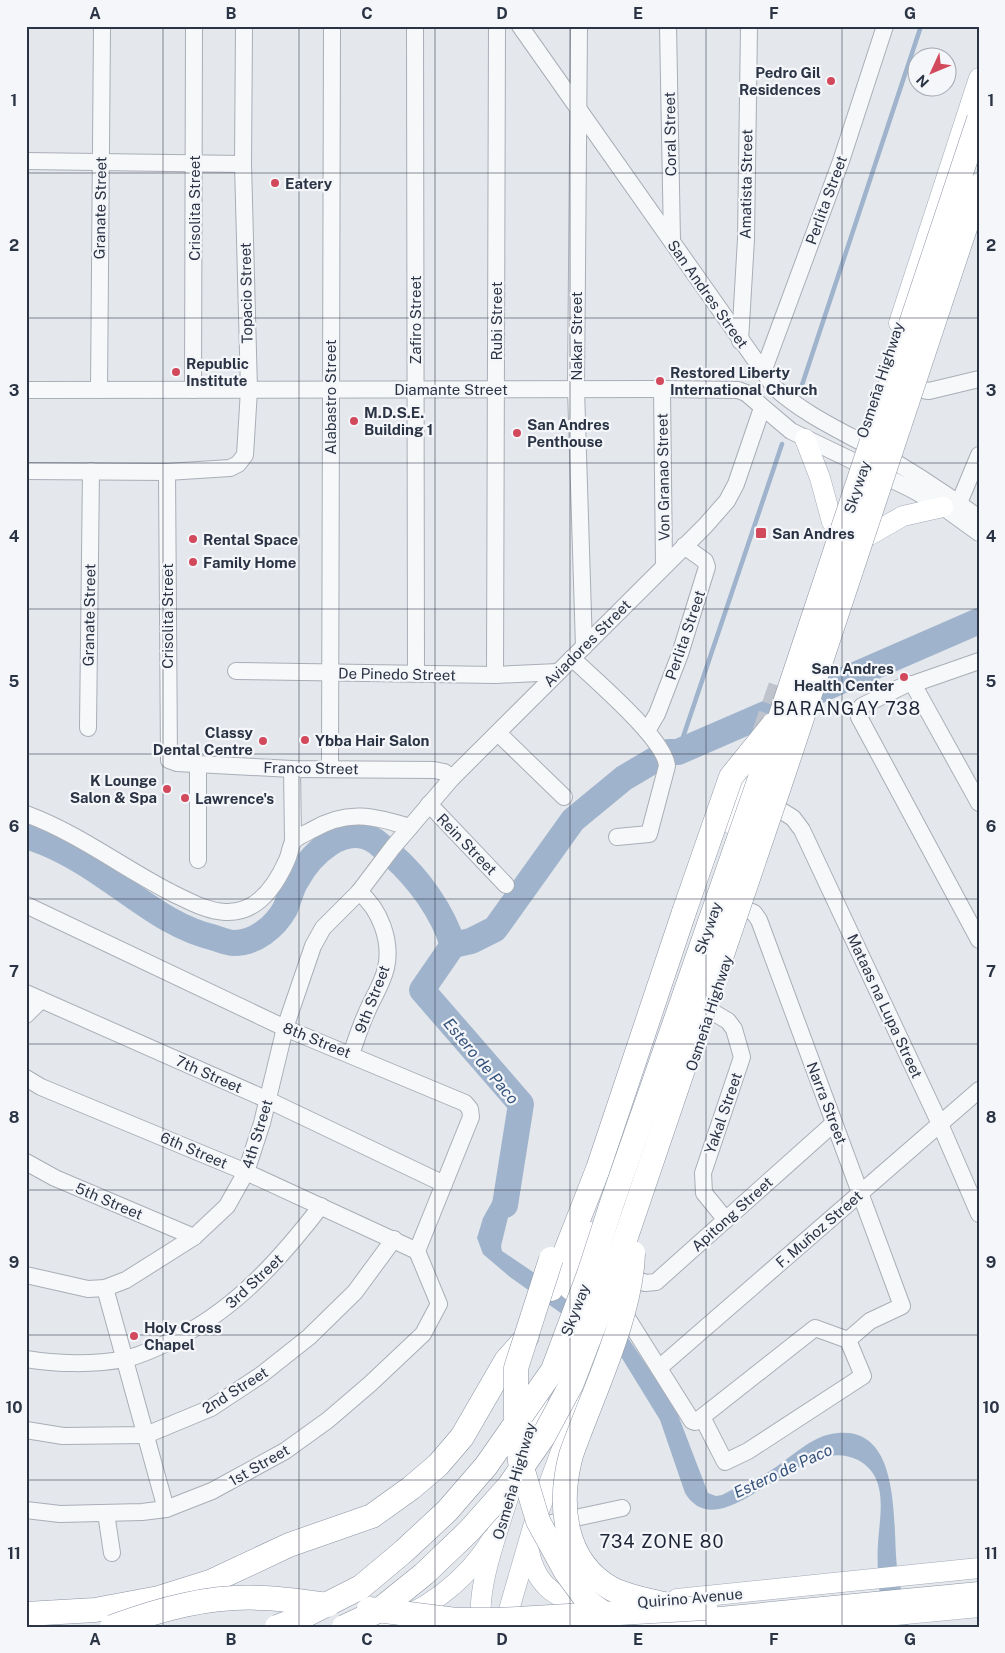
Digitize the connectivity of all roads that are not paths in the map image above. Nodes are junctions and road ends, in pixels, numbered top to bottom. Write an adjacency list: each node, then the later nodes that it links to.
1 (102, 26): 16 (street, Granate Street)
2 (194, 26): 17 (street, Crisolita Street)
3 (244, 26): 18 (street, Topacio Street)
4 (332, 26): 34 (street, Alabastro Street)
5 (415, 26): 25 (street, Zafiro Street)
6 (497, 26): 26 (street, Rubi Street)
7 (520, 26): 13 (street, San Andres Street)
8 (579, 26): 13 (street, Nakar Street)
9 (668, 26): 21 (street, Coral Street)
10 (748, 26): 22 (street, Amatista Street)
11 (885, 26): 23 (street, Perlita Street)
12 (979, 78): 37 (main road, Osmeña Highway)
13 (580, 110): 21 (street, San Andres Street); 27 (street, Nakar Street)
14 (979, 119): 62 (highway, Skyway, bridge)
15 (26, 161): 16 (street)
16 (101, 162): 17 (street); 31 (street, Granate Street)
17 (194, 164): 18 (street); 32 (street, Crisolita Street)
18 (243, 164): 33 (street, Topacio Street)
19 (979, 186): 104 (highway, Skyway, bridge)
20 (979, 202): 29 (main road)
21 (672, 241): 22 (street, San Andres Street)
22 (740, 341): 23 (street, San Andres Street)
23 (763, 372): 37 (street, San Andres Street)
24 (979, 379): 29 (street)
25 (415, 389): 26 (street, Diamante Street); 34 (street, Diamante Street); 57 (street, Zafiro Street)
26 (495, 389): 27 (street, Diamante Street); 58 (street, Rubi Street)
27 (576, 389): 28 (street, Diamante Street); 51 (street, Nakar Street)
28 (662, 389): 35 (street, Diamante Street); 50 (street, Von Granao Street)
29 (917, 389): 40 (main road)
30 (26, 390): 31 (street, Diamante Street)
31 (99, 390): 32 (street, Diamante Street)
32 (193, 390): 33 (street, Diamante Street)
33 (249, 390): 34 (street, Diamante Street); 43 (street, Topacio Street)
34 (331, 390): 55 (street, Alabastro Street)
35 (762, 408): 36 (street, Diamante Street); 49 (street, Aviadores Street)
36 (805, 439): 39 (street, Diamante Street); 46 (main road)
37 (860, 442): 39 (main road, Osmeña Highway); 40 (street, San Andres Street)
38 (979, 455): 44 (street)
39 (854, 461): 40 (street, San Andres Street); 46 (main road, Osmeña Highway)
40 (890, 470): 44 (street, San Andres Street); 48 (main road)
41 (91, 471): 42 (street, Topacio Street); 43 (street, Topacio Street); 63 (street, Granate Street)
42 (26, 472)
43 (167, 472): 67 (street, Crisolita Street)
44 (951, 505): 45 (street, San Andres Street); 47 (street, San Andres Street); 48 (main road)
45 (979, 518)
46 (832, 522): 59 (main road, Osmeña Highway)
47 (979, 533)
48 (868, 536): 53 (main road)
49 (684, 546): 50 (street, Aviadores Street); 64 (street, Perlita Street)
50 (664, 566): 51 (street, Aviadores Street)
51 (578, 652): 56 (street, Aviadores Street); 64 (street)
52 (979, 660): 60 (street)
53 (827, 661)
54 (236, 671): 55 (street, De Pinedo Street)
55 (330, 672): 57 (street, De Pinedo Street); 70 (street, Alabastro Street)
56 (558, 672): 58 (street, De Pinedo Street); 65 (street, Aviadores Street)
57 (416, 674): 58 (street, De Pinedo Street)
58 (495, 675)
59 (780, 681)
60 (913, 684): 73 (street); 86 (street)
61 (810, 709): 75 (main road, Osmeña Highway)
62 (782, 714): 88 (highway, bridge); 147 (highway, Skyway, bridge)
63 (88, 728)
64 (647, 731): 78 (street)
65 (498, 733): 71 (street, Aviadores Street); 72 (street)
66 (762, 733): 112 (main road)
67 (169, 760): 68 (street, Franco Street)
68 (198, 764): 69 (street, Franco Street); 80 (street)
69 (292, 768): 70 (street, Franco Street); 79 (street)
70 (330, 768): 71 (street, Franco Street)
71 (452, 778): 74 (street, Aviadores Street)
72 (564, 797)
73 (979, 803)
74 (429, 804): 77 (street, Aviadores Street); 82 (street, Rein Street)
75 (777, 808): 85 (main road, Osmeña Highway); 97 (street, Mataas na Lupa Street)
76 (26, 814): 79 (street)
77 (410, 827): 79 (street); 81 (street, Aviadores Street)
78 (617, 837)
79 (294, 840)
80 (198, 860)
81 (382, 860): 83 (street, 4th Street)
82 (506, 885)
83 (359, 892): 91 (street, 4th Street); 92 (street, 9th Street)
84 (26, 905): 91 (street, 8th Street)
85 (743, 908): 89 (main road, Osmeña Highway); 96 (street, Narra Street)
86 (979, 940)
87 (34, 996): 90 (street); 95 (street, 7th Street)
88 (655, 998): 135 (highway); 136 (highway, bridge)
89 (711, 1011): 105 (street, Yakal Street); 109 (main road, Osmeña Highway)
90 (26, 1015)
91 (285, 1028): 92 (street, 8th Street); 95 (street, 4th Street)
92 (351, 1054): 100 (street, 8th Street)
93 (26, 1078): 99 (street, 6th Street)
94 (979, 1090): 97 (street, F. Muñoz Street)
95 (268, 1100): 99 (street, 4th Street); 100 (street, 7th Street)
96 (834, 1123): 101 (street, Narra Street); 105 (street, Apitong Street)
97 (940, 1124): 101 (street, F. Muñoz Street); 103 (street, Mataas na Lupa Street)
98 (26, 1162): 106 (street, 5th Street)
99 (246, 1172): 102 (street, 6th Street); 106 (street, 4th Street)
100 (444, 1184): 108 (street, 8th Street)
101 (860, 1193): 115 (street, Narra Street); 119 (street, F. Muñoz Street)
102 (322, 1206): 107 (street, 6th Street); 118 (street, 3rd Street)
103 (979, 1214)
104 (634, 1216): 138 (highway, bridge); 148 (highway, Skyway, bridge)
105 (726, 1220): 109 (street, Apitong Street)
106 (194, 1237): 111 (street, 4th Street)
107 (394, 1239): 108 (street, 6th Street); 122 (street, 2nd Street)
108 (418, 1251): 127 (street, 1st Street)
109 (624, 1273): 113 (main road, Osmeña Highway)
110 (26, 1275): 111 (street, 4th Street)
111 (105, 1288): 118 (street)
112 (570, 1290)
113 (618, 1317): 119 (street)
114 (557, 1336): 123 (main road, Osmeña Highway)
115 (848, 1340): 120 (street); 120 (street)
116 (599, 1349): 124 (main road, Osmeña Highway)
117 (26, 1359): 118 (street, 3rd Street)
118 (124, 1359): 122 (street)
119 (659, 1368): 120 (street)
120 (702, 1417)
121 (26, 1430): 122 (street, 2nd Street)
122 (146, 1435): 127 (street)
123 (512, 1486): 124 (main road); 129 (main road, Osmeña Highway)
124 (544, 1496): 130 (main road, Osmeña Highway)
125 (622, 1508): 130 (street)
126 (26, 1510): 128 (street, 1st Street)
127 (166, 1510): 128 (street, 1st Street)
128 (106, 1513): 132 (street)
129 (501, 1524): 142 (main road, Osmeña Highway); 149 (main road)
130 (533, 1527): 131 (main road, Osmeña Highway)
131 (528, 1546): 137 (main road); 141 (main road, Osmeña Highway)
132 (112, 1553)
133 (979, 1568): 137 (main road, Quirino Avenue)
134 (979, 1581): 138 (highway)
135 (210, 1582): 140 (highway); 146 (highway)
136 (979, 1594)
137 (588, 1607): 141 (main road, Quirino Avenue)
138 (705, 1608): 145 (highway, bridge)
139 (979, 1608): 143 (main road)
140 (26, 1614)
141 (505, 1620): 142 (main road, Quirino Avenue)
142 (482, 1622): 150 (main road, Quirino Avenue)
143 (852, 1622): 144 (main road)
144 (806, 1625): 151 (main road)
145 (112, 1627)
146 (137, 1627)
147 (277, 1627)
148 (344, 1627)
149 (376, 1627)
150 (402, 1627)
151 (770, 1627)

